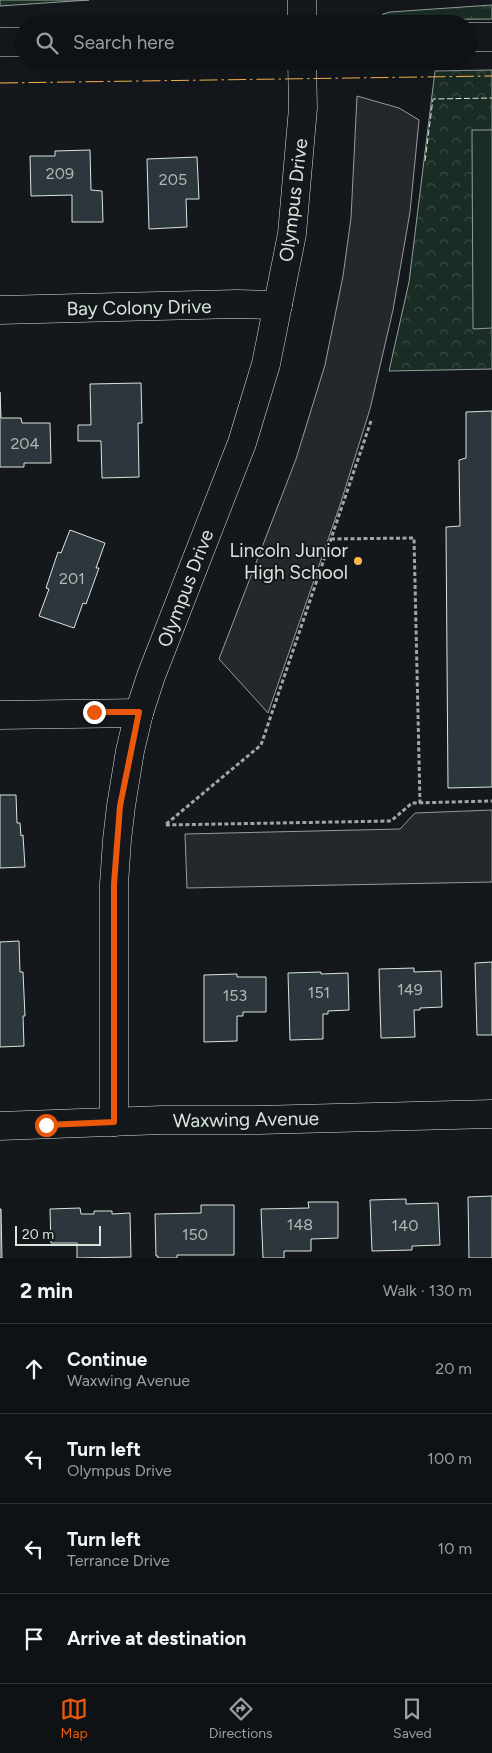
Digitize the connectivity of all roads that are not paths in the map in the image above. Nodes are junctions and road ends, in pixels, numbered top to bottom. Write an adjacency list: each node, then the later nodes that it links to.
1 (302, 0): 2 (street)
2 (302, 15)
3 (492, 37): 4 (street)
4 (477, 38)
5 (0, 42): 6 (street)
6 (15, 42)
7 (302, 70): 8 (street, Olympus Drive)
8 (278, 305): 9 (street, Bay Colony Drive); 10 (street, Olympus Drive)
9 (0, 310)
10 (139, 712): 11 (street); 13 (street, Olympus Drive)
11 (0, 714)
12 (492, 1114): 13 (street, Waxwing Avenue)
13 (114, 1122): 14 (street, Waxwing Avenue)
14 (0, 1126)

